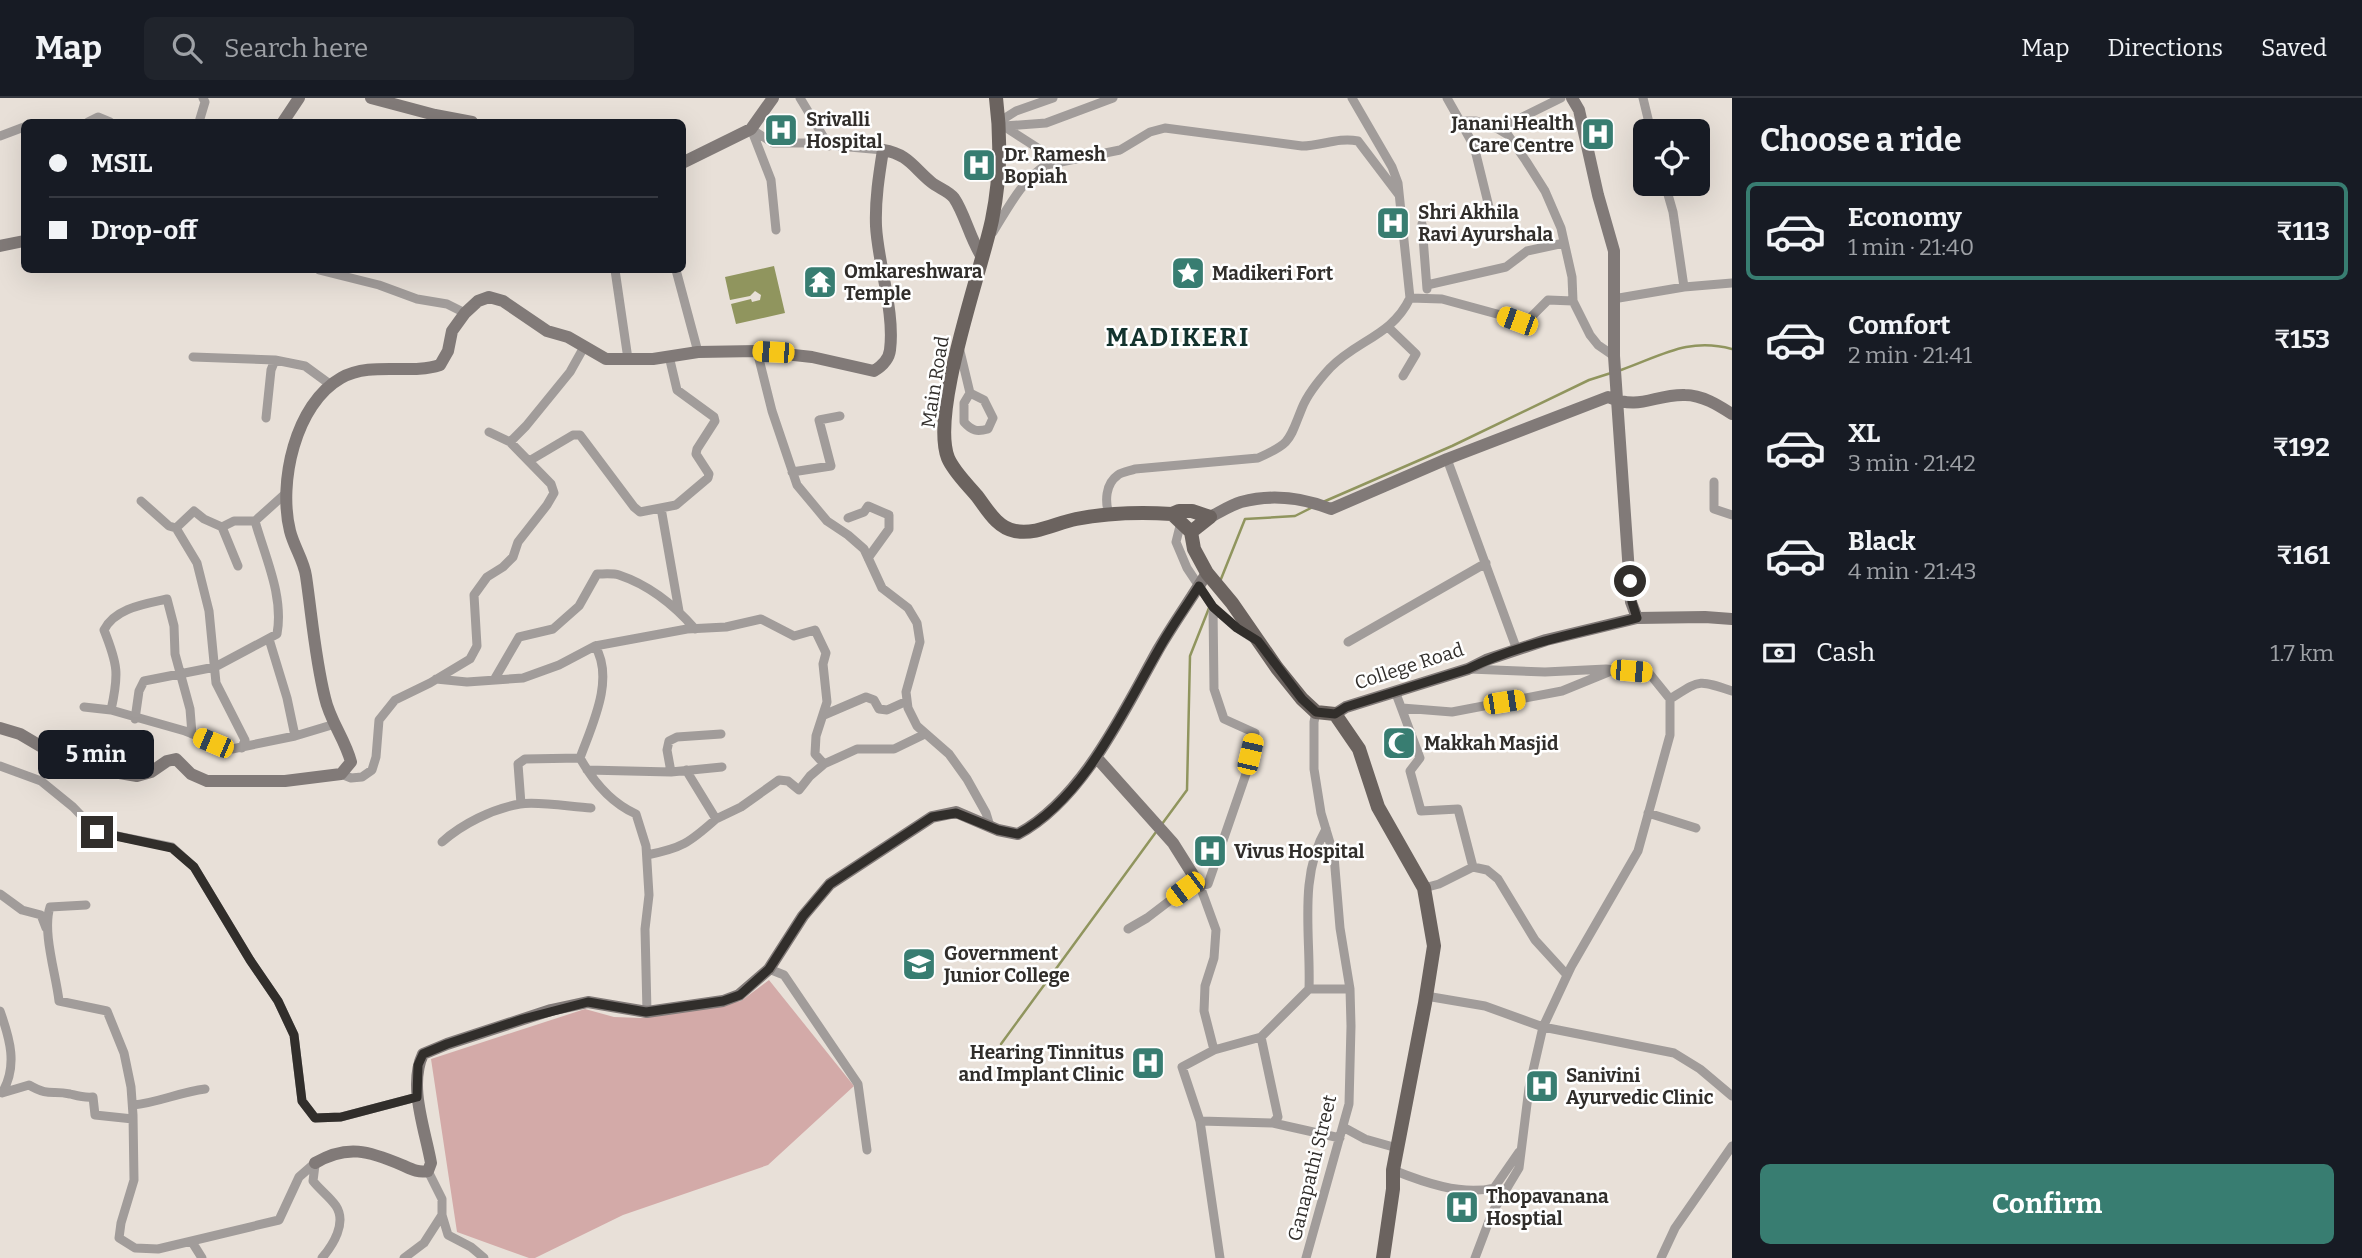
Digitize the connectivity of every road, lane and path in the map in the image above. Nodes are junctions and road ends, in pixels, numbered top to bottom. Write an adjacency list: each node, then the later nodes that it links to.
1 (299, 98): 15 (street)
2 (371, 98): 16 (street)
3 (773, 98): 21 (street)
4 (800, 98): 24 (street)
5 (996, 98): 19 (main road, Main Road)
6 (1052, 98): 19 (street)
7 (1113, 98): 19 (street)
8 (1352, 98): 28 (street)
9 (1447, 98): 18 (street)
10 (1562, 98): 22 (street)
11 (1572, 98): 45 (street)
12 (1643, 98): 17 (street)
13 (206, 99): 14 (street)
14 (200, 119)
15 (285, 119)
16 (456, 119)
17 (1648, 119)
18 (1460, 121): 22 (street); 30 (street)
19 (1000, 124): 27 (street); 36 (main road, Main Road)
20 (21, 128): 23 (street)
21 (751, 129): 24 (street); 26 (street); 32 (street)
22 (1499, 129): 34 (street)
23 (0, 136)
24 (829, 146): 25 (street)
25 (883, 150): 36 (street); 51 (street)
26 (686, 161)
27 (1058, 161): 28 (street); 36 (street)
28 (1399, 196): 44 (street)
29 (1668, 196): 42 (street)
30 (1492, 215)
31 (1422, 224): 41 (street)
32 (776, 230)
33 (21, 242): 35 (street)
34 (1564, 243): 41 (street); 46 (street)
35 (0, 246)
36 (983, 251): 49 (main road, Main Road)
37 (331, 273): 47 (street)
38 (615, 273): 56 (street)
39 (677, 273): 52 (street)
40 (1732, 283): 42 (street)
41 (1427, 285): 43 (street)
42 (1684, 287): 45 (street)
43 (1428, 298): 44 (street); 46 (street)
44 (1410, 299): 48 (street)
45 (1613, 299): 54 (street)
46 (1573, 301): 54 (street)
47 (465, 313): 50 (street); 59 (street)
48 (1388, 327): 58 (street); 74 (street)
49 (959, 345): 60 (street); 74 (main road, Main Road)
50 (584, 347): 56 (street); 66 (street)
51 (757, 351): 52 (street); 69 (street)
52 (698, 352): 53 (street)
53 (670, 356): 56 (street); 73 (street)
54 (1614, 356): 61 (street)
55 (193, 357): 57 (street)
56 (628, 359)
57 (275, 360): 59 (street); 64 (street)
58 (1403, 376)
59 (331, 385): 71 (street)
60 (970, 393)
61 (1618, 401): 62 (street); 67 (street); 88 (street)
62 (1732, 414)
63 (840, 416): 69 (street)
64 (266, 418)
65 (489, 432): 66 (street)
66 (510, 442): 68 (street)
67 (1447, 459): 76 (street); 83 (street)
68 (529, 461): 73 (street); 100 (street)
69 (792, 472): 82 (street)
70 (1714, 482): 75 (street)
71 (286, 493): 78 (street); 113 (street)
72 (141, 501): 81 (street)
73 (661, 508): 87 (street)
74 (1109, 514): 79 (main road, Main Road)
75 (1732, 515)
76 (1210, 517): 79 (main road); 79 (main road, Main Road)
77 (848, 518): 82 (street)
78 (255, 521): 80 (street); 91 (street)
79 (1181, 522): 85 (main road)
80 (222, 527): 81 (street); 84 (street)
81 (176, 528): 96 (street)
82 (868, 558): 105 (street)
83 (1486, 563): 93 (street); 95 (street)
84 (238, 566)
85 (1203, 580): 86 (street); 92 (main road); 120 (street)
86 (1213, 607): 92 (street); 139 (street)
87 (679, 611): 90 (street); 101 (street)
88 (1637, 618): 89 (street, College Road); 95 (street, College Road)
89 (1732, 619)
90 (695, 629): 94 (street); 111 (street)
91 (269, 639): 96 (street); 118 (street)
92 (1258, 641): 109 (main road)
93 (1348, 642)
94 (595, 646): 101 (street); 121 (street)
95 (1517, 650): 97 (street, College Road)
96 (215, 667): 99 (street); 119 (street)
97 (1468, 669): 98 (street); 102 (street, College Road)
98 (1614, 670): 104 (street); 107 (street)
99 (180, 674): 108 (street); 112 (street); 115 (street)
100 (436, 679): 101 (street); 128 (street)
101 (494, 680)
102 (1395, 691): 107 (street); 110 (street, College Road)
103 (1732, 691): 104 (street)
104 (1670, 699): 131 (street)
105 (907, 701): 111 (street); 117 (street)
106 (84, 707): 108 (street)
107 (1402, 708): 138 (street)
108 (111, 710): 112 (street)
109 (1316, 712): 110 (main road, College Road); 135 (street, Ganapathi Street)
110 (1335, 714): 140 (main road)
111 (824, 715): 122 (street)
112 (135, 719): 115 (street)
113 (335, 724): 118 (street); 128 (street)
114 (0, 728): 128 (street)
115 (192, 734): 119 (street)
116 (721, 734): 127 (street)
117 (925, 734): 122 (street); 133 (street)
118 (295, 736): 119 (street)
119 (242, 748)
120 (1096, 757): 133 (street); 139 (street)
121 (580, 758): 125 (street); 129 (street)
122 (824, 764): 132 (street)
123 (0, 766): 158 (street)
124 (722, 767): 126 (street)
125 (587, 770): 127 (street); 137 (street)
126 (686, 770): 127 (street); 132 (street)
127 (671, 772)
128 (341, 774)
129 (521, 804): 130 (street); 136 (street)
130 (591, 808)
131 (1648, 813): 134 (street); 146 (street)
132 (716, 819): 137 (street)
133 (990, 827): 145 (street)
134 (1696, 828)
135 (1326, 829): 147 (street); 148 (street, Ganapathi Street)
136 (442, 842)
137 (647, 855): 151 (street)
138 (1473, 867): 140 (street); 146 (street)
139 (1200, 886): 143 (street); 154 (street)
140 (1424, 888): 149 (main road)
141 (0, 894): 144 (street)
142 (86, 905): 144 (street)
143 (1128, 929)
144 (48, 932): 159 (street)
145 (769, 969): 151 (street); 168 (street)
146 (1567, 975): 152 (street)
147 (1309, 989): 148 (street); 153 (street)
148 (1350, 989): 163 (street, Ganapathi Street)
149 (1426, 996): 152 (street); 166 (main road)
150 (0, 1011): 156 (street)
151 (646, 1012): 158 (street)
152 (1543, 1027): 157 (street); 167 (street)
153 (1261, 1037): 154 (street); 162 (street)
154 (1214, 1050): 161 (street)
155 (205, 1089): 159 (street)
156 (1, 1093): 160 (street)
157 (1732, 1096)
158 (417, 1097): 171 (street)
159 (133, 1105): 160 (street)
160 (133, 1119): 173 (street)
161 (1200, 1121): 162 (street); 178 (street)
162 (1273, 1123): 164 (street)
163 (1343, 1127): 164 (street, Ganapathi Street); 166 (street)
164 (1340, 1138): 179 (street, Ganapathi Street)
165 (1732, 1146): 182 (street)
166 (1397, 1148): 170 (main road)
167 (1521, 1149): 170 (street); 181 (street)
168 (867, 1150)
169 (315, 1163): 171 (street); 173 (street); 174 (street)
170 (1393, 1170): 180 (main road)
171 (428, 1171): 172 (street)
172 (442, 1215): 176 (street); 177 (street)
173 (192, 1242): 175 (street)
174 (327, 1257)
175 (202, 1258)
176 (404, 1258)
177 (484, 1258)
178 (1220, 1258)
179 (1306, 1258)
180 (1383, 1258)
181 (1475, 1258)
182 (1661, 1258)

